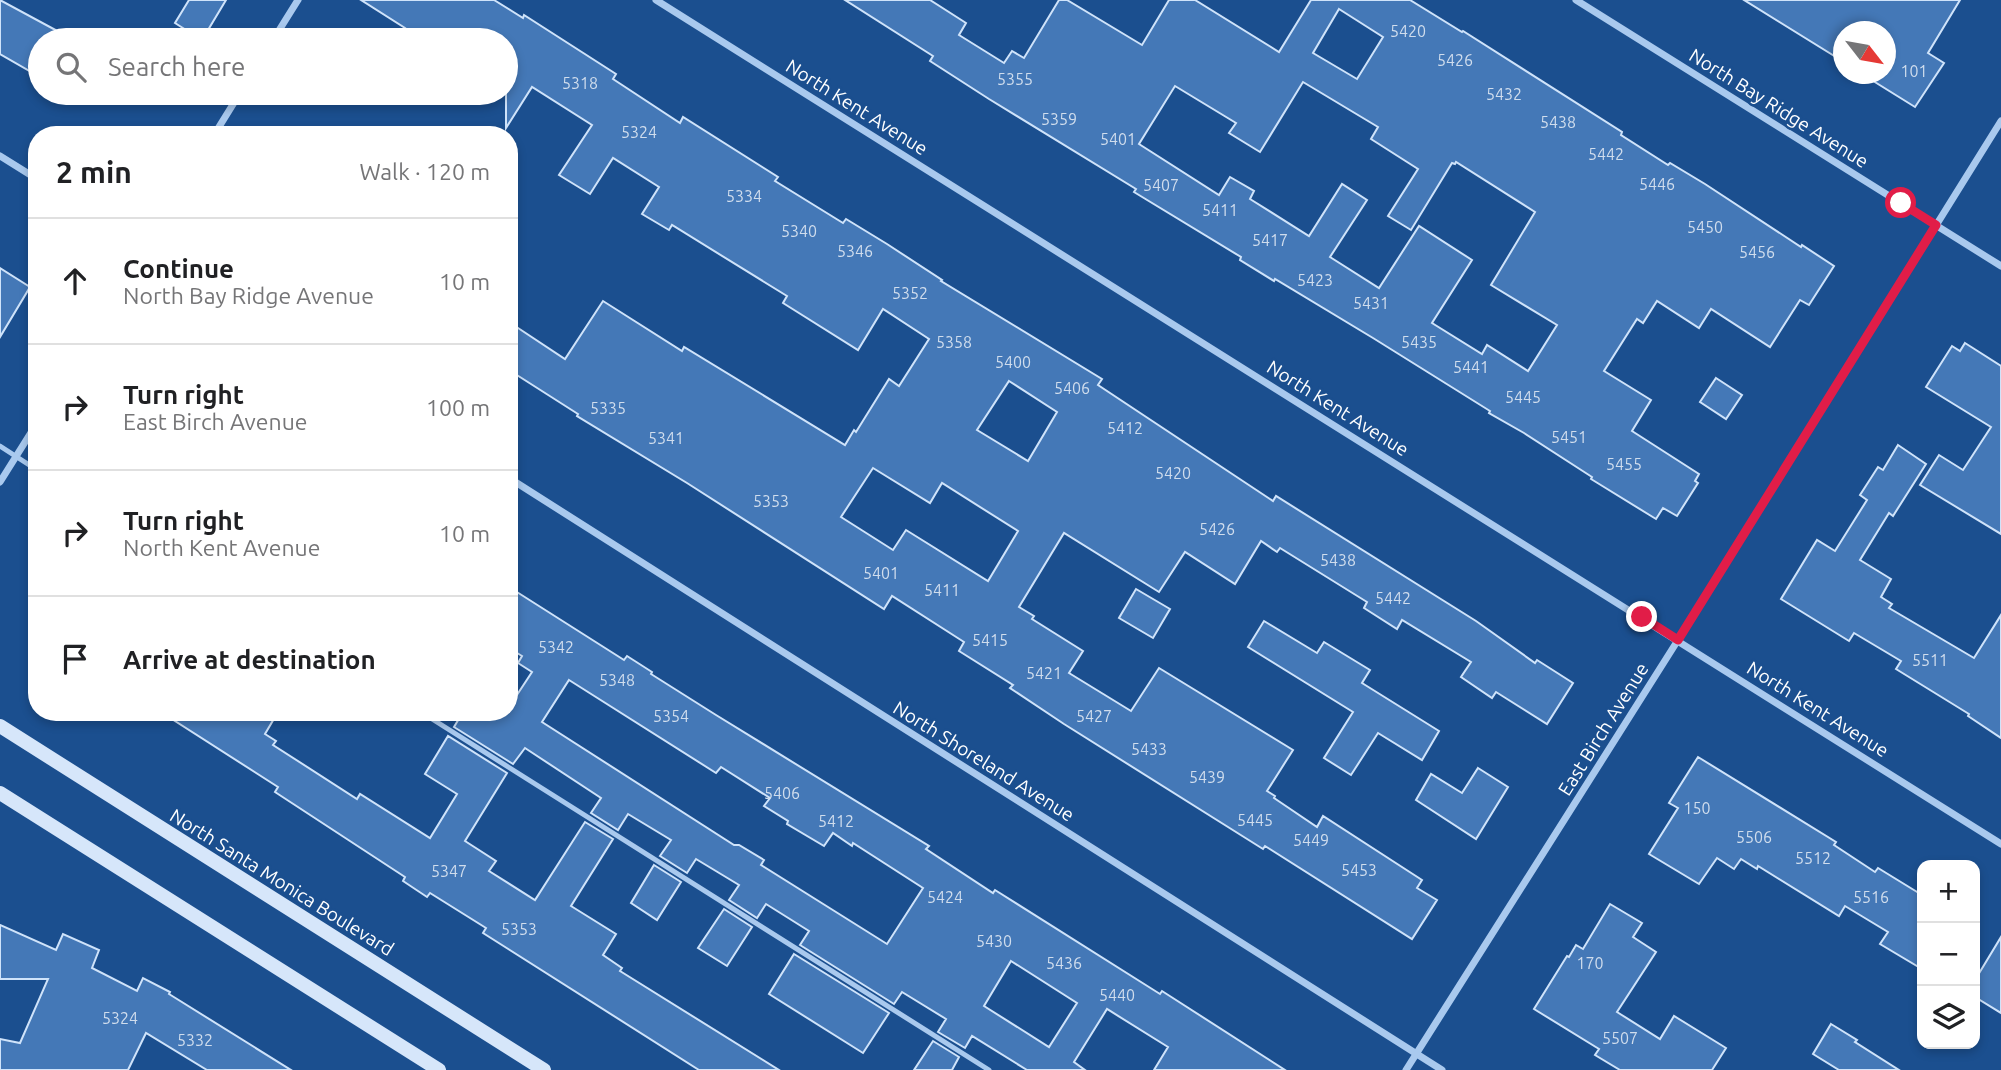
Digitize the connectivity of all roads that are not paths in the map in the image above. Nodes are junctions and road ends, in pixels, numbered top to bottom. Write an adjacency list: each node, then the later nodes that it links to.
1 (298, 0): 4 (street)
2 (656, 0): 18 (street, North Kent Avenue)
3 (1576, 0): 10 (street, North Bay Ridge Avenue)
4 (280, 28)
5 (233, 105): 7 (street)
6 (2001, 121): 10 (street, East Birch Avenue)
7 (220, 126)
8 (0, 156): 9 (street)
9 (28, 173)
10 (1936, 225): 11 (street, North Bay Ridge Avenue); 18 (street, East Birch Avenue)
11 (2001, 266)
12 (28, 438): 14 (street)
13 (0, 446): 14 (lane)
14 (16, 457): 15 (lane); 16 (street)
15 (28, 464)
16 (0, 482)
17 (518, 484): 23 (street, North Shoreland Avenue)
18 (1678, 640): 22 (street, North Kent Avenue); 23 (street, East Birch Avenue)
19 (435, 721): 26 (lane)
20 (0, 726): 25 (street, North Santa Monica Boulevard)
21 (0, 793): 24 (street)
22 (2001, 844)
23 (1416, 1054): 27 (street, East Birch Avenue); 28 (street, North Shoreland Avenue)
24 (439, 1070)
25 (544, 1070)
26 (989, 1070)
27 (1406, 1070)
28 (1442, 1070)

